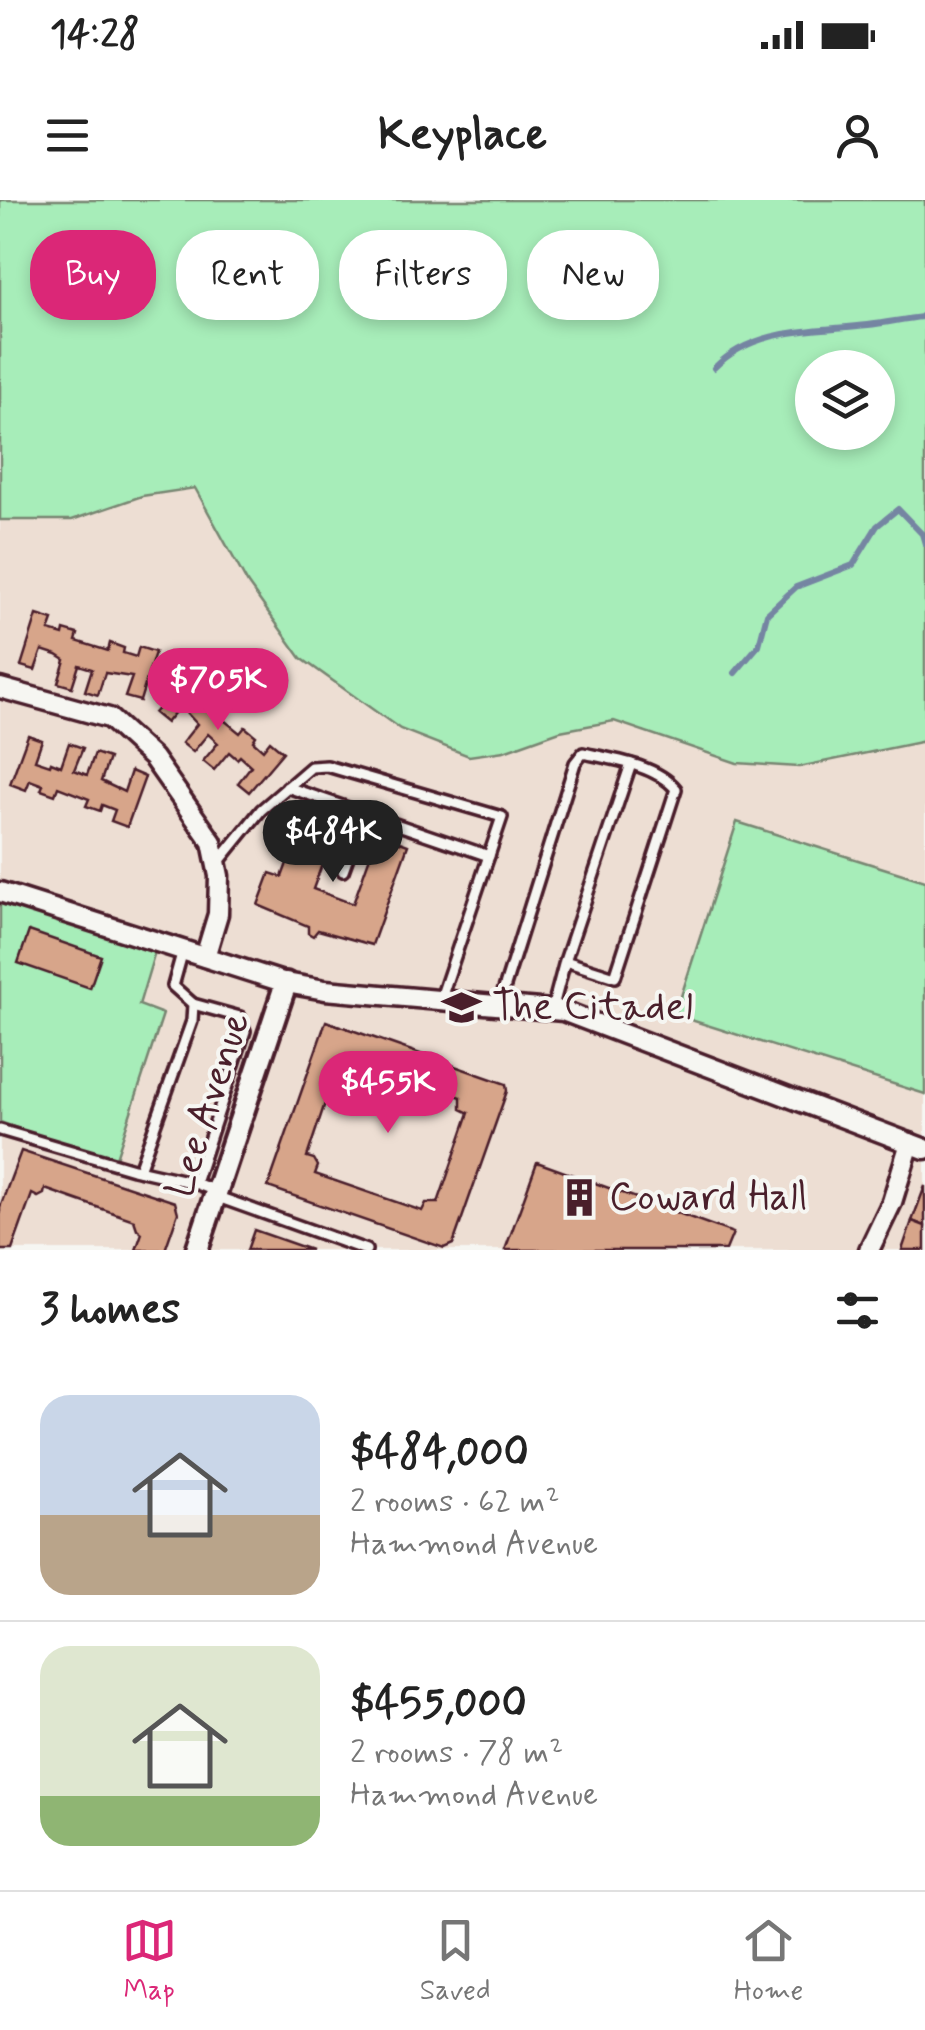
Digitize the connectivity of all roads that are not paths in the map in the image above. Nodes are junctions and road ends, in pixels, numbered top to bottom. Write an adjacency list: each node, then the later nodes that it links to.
1 (0, 688): 6 (street)
2 (631, 764): 11 (lane); 11 (lane); 15 (lane)
3 (287, 787): 4 (lane); 5 (lane); 6 (lane)
4 (364, 813): 5 (lane); 7 (lane)
5 (488, 856): 13 (lane)
6 (216, 865): 10 (street)
7 (343, 871)
8 (0, 892): 9 (street)
9 (182, 950): 10 (street); 14 (lane)
10 (205, 957): 12 (street)
11 (565, 961): 16 (lane)
12 (286, 983): 13 (street); 18 (street, Lee Avenue)
13 (440, 1000): 15 (street)
14 (194, 1004): 17 (lane); 21 (lane)
15 (499, 1005): 16 (street)
16 (552, 1010): 20 (street)
17 (227, 1085): 18 (lane); 22 (lane)
18 (250, 1092): 23 (street, Lee Avenue)
19 (0, 1130): 21 (lane)
20 (917, 1146): 26 (street)
21 (139, 1170): 22 (lane)
22 (195, 1183): 23 (lane)
23 (216, 1196): 24 (street, Lee Avenue); 25 (lane)
24 (198, 1250)
25 (366, 1250)
26 (869, 1250)

